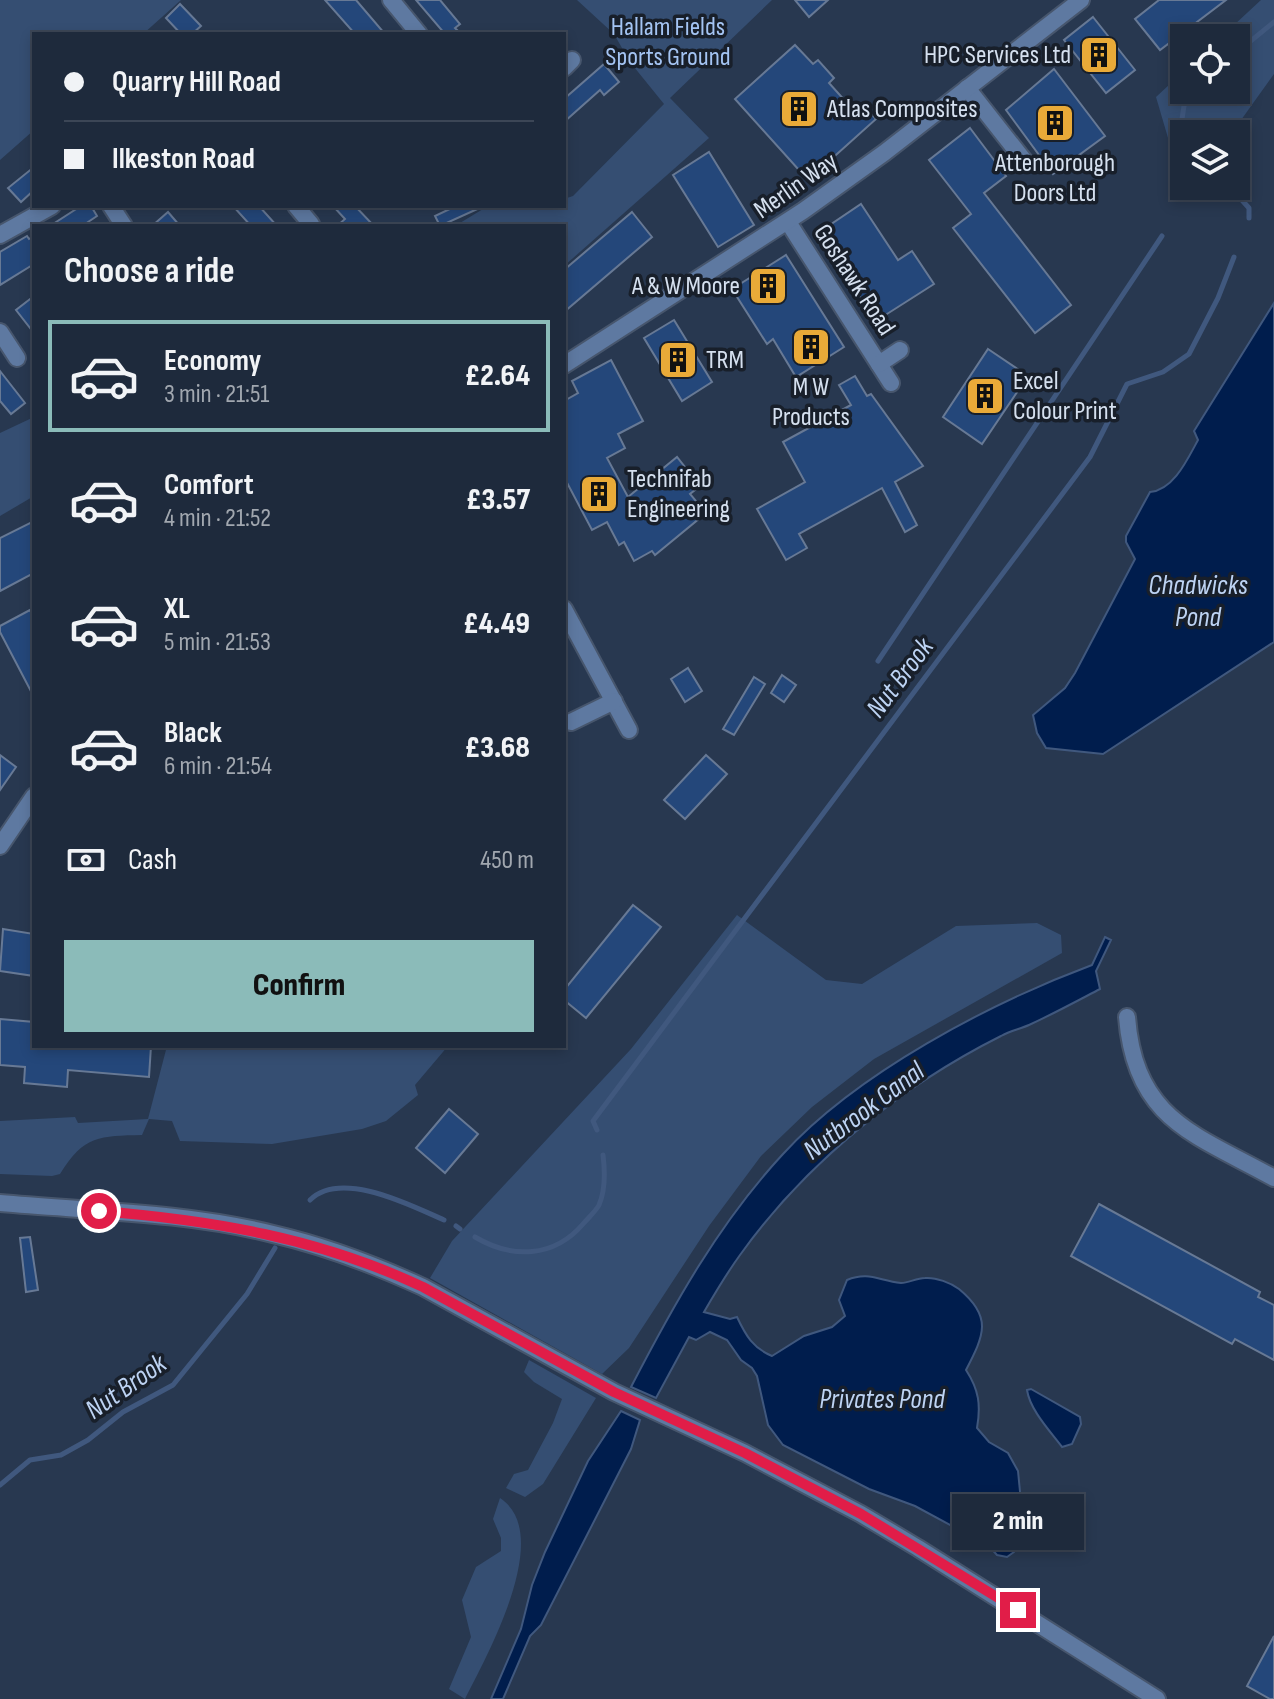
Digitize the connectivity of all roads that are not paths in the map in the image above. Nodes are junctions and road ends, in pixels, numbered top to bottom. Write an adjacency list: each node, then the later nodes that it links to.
1 (391, 0): 3 (street)
2 (1081, 0): 4 (street, Merlin Way)
3 (417, 32)
4 (967, 88): 5 (street); 8 (street, Merlin Way)
5 (1026, 163)
6 (48, 208): 10 (street)
7 (298, 208): 9 (street)
8 (788, 222): 14 (street, Merlin Way); 15 (street, Goshawk Road)
9 (311, 224)
10 (0, 235)
11 (0, 332): 13 (street)
12 (900, 350): 15 (street, Goshawk Road)
13 (17, 358)
14 (566, 364)
15 (879, 364): 16 (street, Goshawk Road)
16 (891, 383)
17 (566, 613): 18 (street)
18 (614, 701): 19 (street); 20 (street)
19 (571, 722)
20 (629, 730)
21 (32, 799): 22 (street)
22 (0, 846)
23 (1127, 1017): 24 (street)
24 (1274, 1178)
25 (0, 1203): 26 (street)
26 (1157, 1699)

